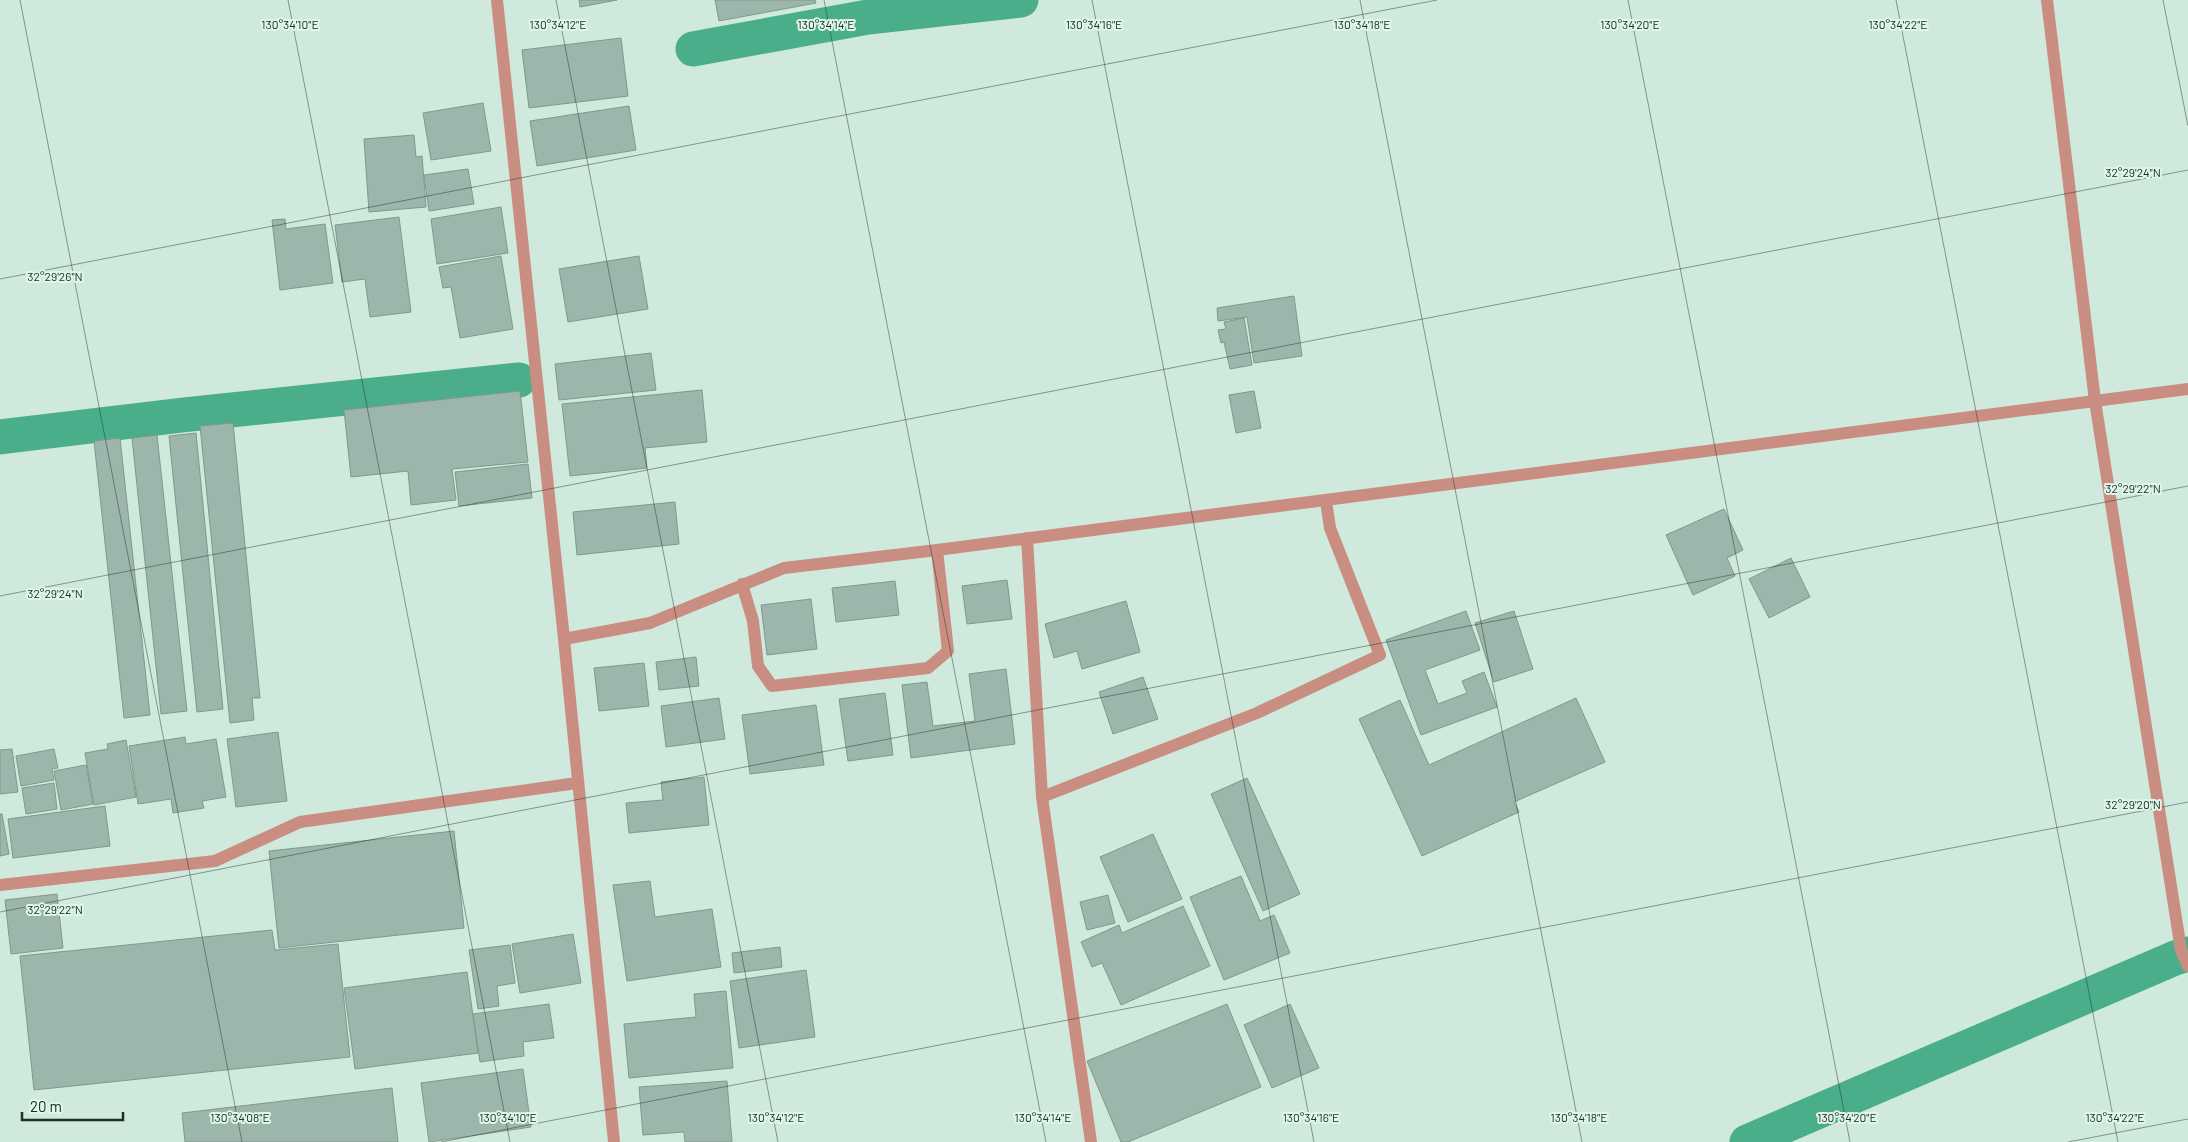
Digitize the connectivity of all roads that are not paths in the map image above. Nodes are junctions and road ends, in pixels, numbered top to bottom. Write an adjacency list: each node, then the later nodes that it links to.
1 (497, 0): 9 (street)
2 (2047, 0): 4 (street)
3 (2188, 389): 4 (street)
4 (2095, 401): 5 (street); 13 (street)
5 (1326, 500): 6 (street); 11 (street)
6 (1027, 538): 7 (street); 11 (street)
7 (937, 550): 8 (street); 8 (street)
8 (742, 584): 9 (street)
9 (564, 639): 10 (street)
10 (577, 783): 12 (street); 14 (street)
11 (1042, 797): 15 (street)
12 (0, 885)
13 (2188, 966)
14 (614, 1142)
15 (1090, 1142)

